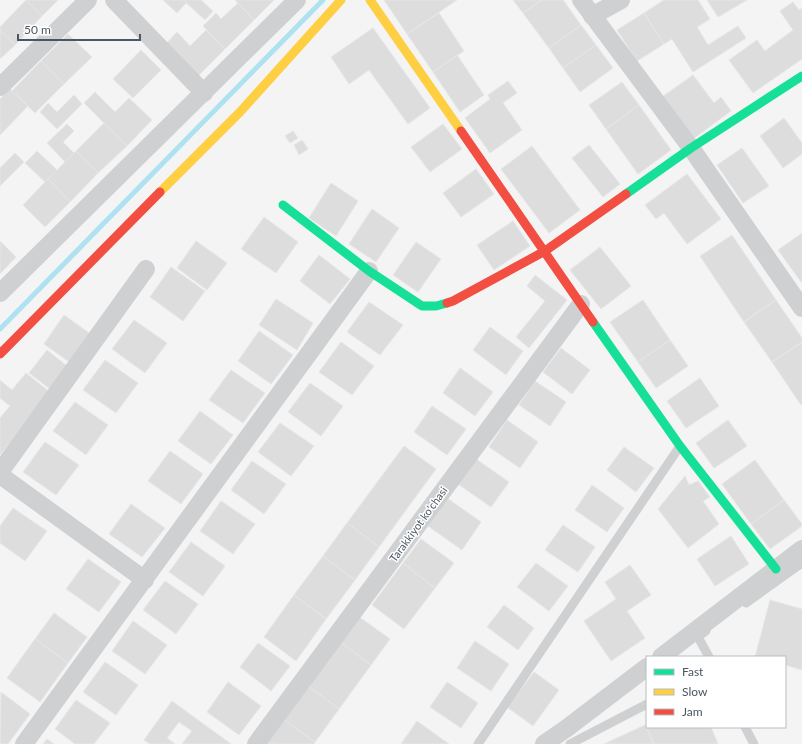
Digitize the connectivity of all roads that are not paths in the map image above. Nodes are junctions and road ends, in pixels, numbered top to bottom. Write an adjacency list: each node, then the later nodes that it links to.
1 (88, 0): 10 (street)
2 (114, 0): 11 (street)
3 (297, 0): 11 (street)
4 (342, 0): 21 (street)
5 (370, 0): 14 (street)
6 (581, 0): 8 (street)
7 (621, 0): 8 (street)
8 (592, 16): 12 (street)
9 (802, 76): 12 (street)
10 (0, 87)
11 (204, 93): 18 (street)
12 (691, 148): 14 (street); 17 (street)
13 (283, 205): 16 (street)
14 (545, 251): 16 (street); 19 (street)
15 (146, 269): 23 (street)
16 (369, 271): 27 (street)
17 (796, 290): 20 (street)
18 (0, 293)
19 (581, 304): 22 (street); 34 (street, Tarakkiyot ko'chasi)
20 (802, 308)
21 (0, 354)
22 (680, 446): 26 (street); 35 (lane)
23 (0, 474): 27 (street)
24 (802, 550): 26 (street)
25 (802, 562): 29 (lane)
26 (776, 570): 28 (street)
27 (145, 580): 33 (street)
28 (662, 656)
29 (708, 656)
30 (646, 668): 36 (street)
31 (646, 705): 37 (lane)
32 (746, 728): 38 (lane)
33 (24, 744)
34 (256, 744)
35 (478, 744)
36 (544, 744)
37 (570, 744)
38 (754, 744)

